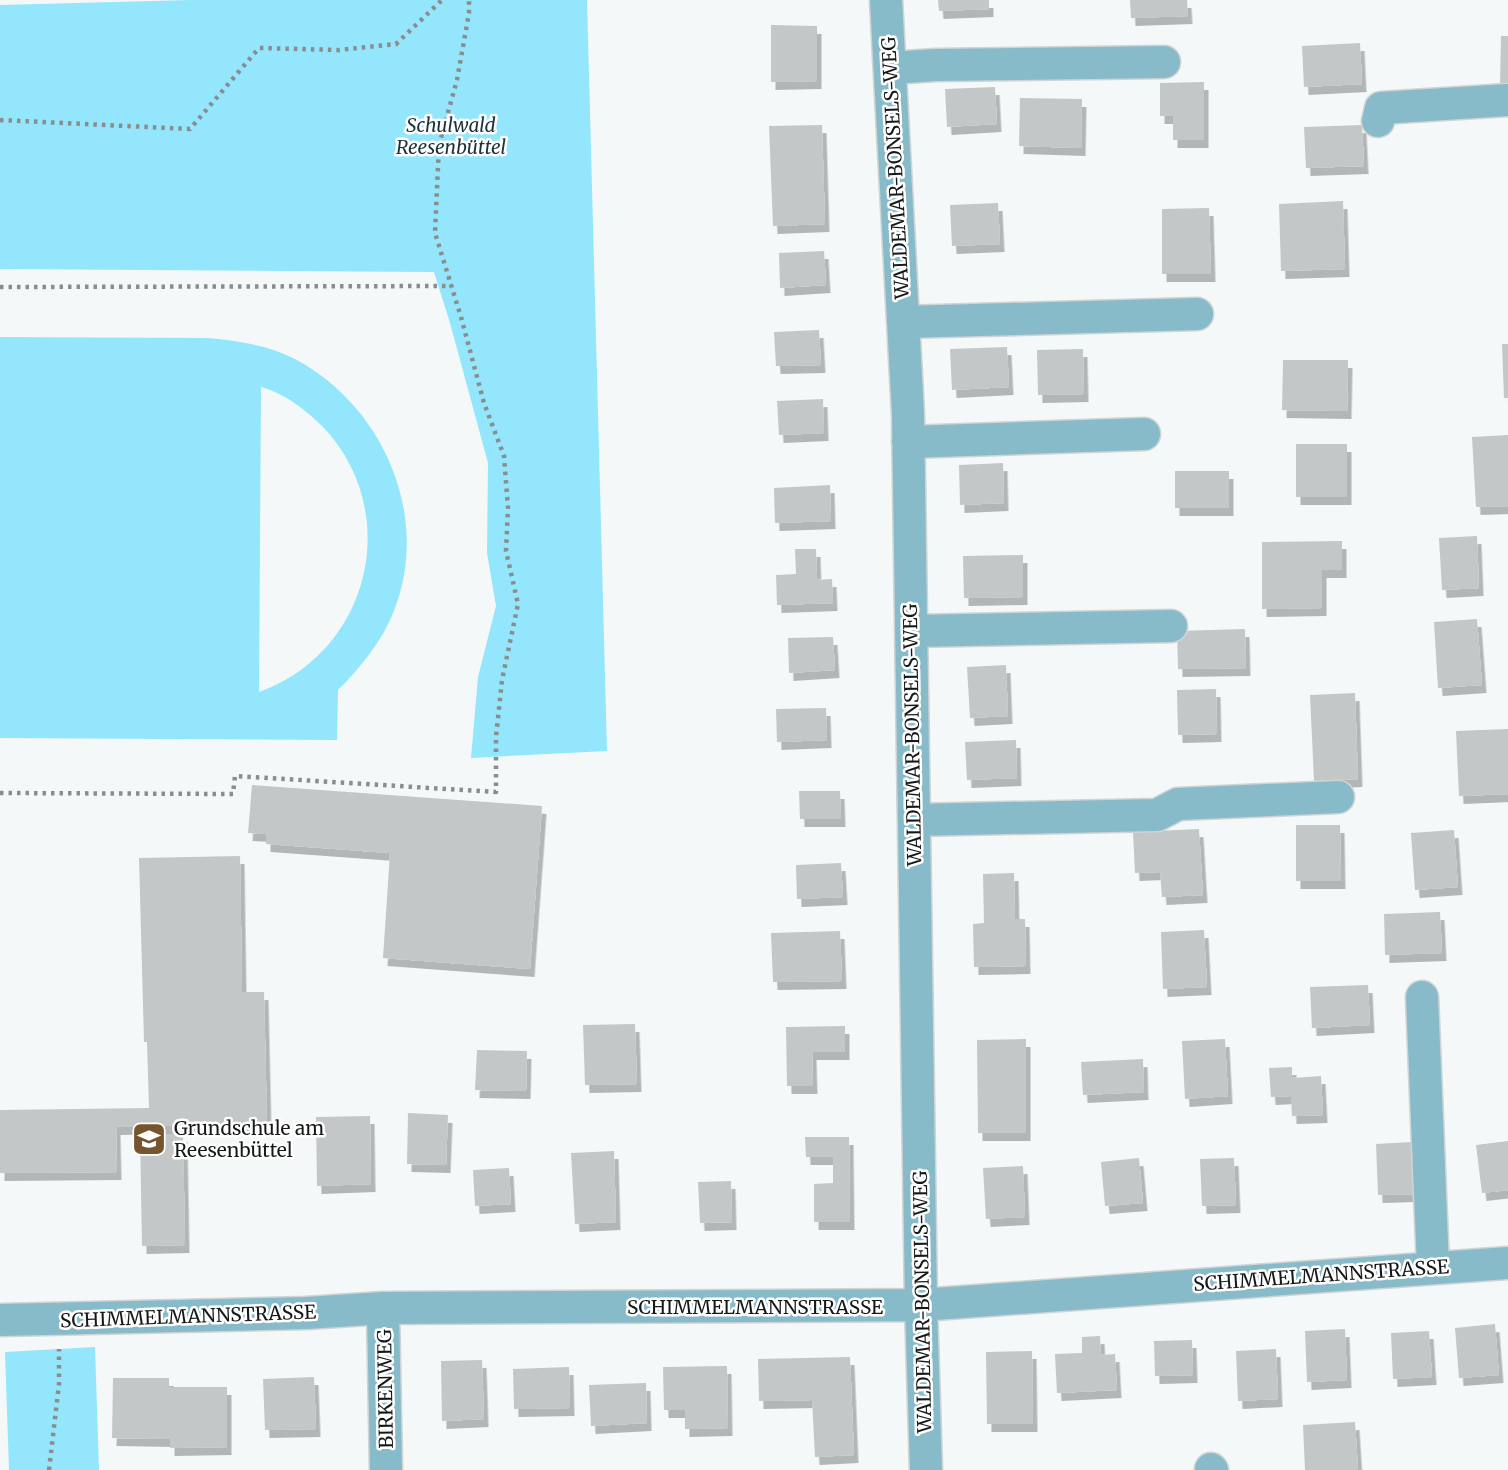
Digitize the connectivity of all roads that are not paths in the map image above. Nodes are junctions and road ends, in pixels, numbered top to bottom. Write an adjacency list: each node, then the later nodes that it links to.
1 (886, 0): 3 (street, WALDEMAR-BONSELS-WEG)
2 (1164, 62): 3 (street)
3 (890, 68): 7 (street, WALDEMAR-BONSELS-WEG)
4 (1508, 100): 5 (street)
5 (1378, 121)
6 (1197, 314): 7 (street)
7 (903, 322): 9 (street, WALDEMAR-BONSELS-WEG)
8 (1144, 434): 9 (street)
9 (908, 442): 11 (street, WALDEMAR-BONSELS-WEG)
10 (1171, 626): 11 (street)
11 (911, 631): 13 (street, WALDEMAR-BONSELS-WEG)
12 (1338, 797): 13 (street)
13 (914, 820): 17 (street, WALDEMAR-BONSELS-WEG)
14 (1422, 997): 16 (street)
15 (1508, 1263): 16 (street, SCHIMMELMANNSTRASSE)
16 (1433, 1267): 17 (street, SCHIMMELMANNSTRASSE)
17 (920, 1305): 18 (street, SCHIMMELMANNSTRASSE); 21 (street, WALDEMAR-BONSELS-WEG)
18 (383, 1308): 19 (street, SCHIMMELMANNSTRASSE); 20 (street, BIRKENWEG)
19 (0, 1320)
20 (386, 1470)
21 (926, 1470)

